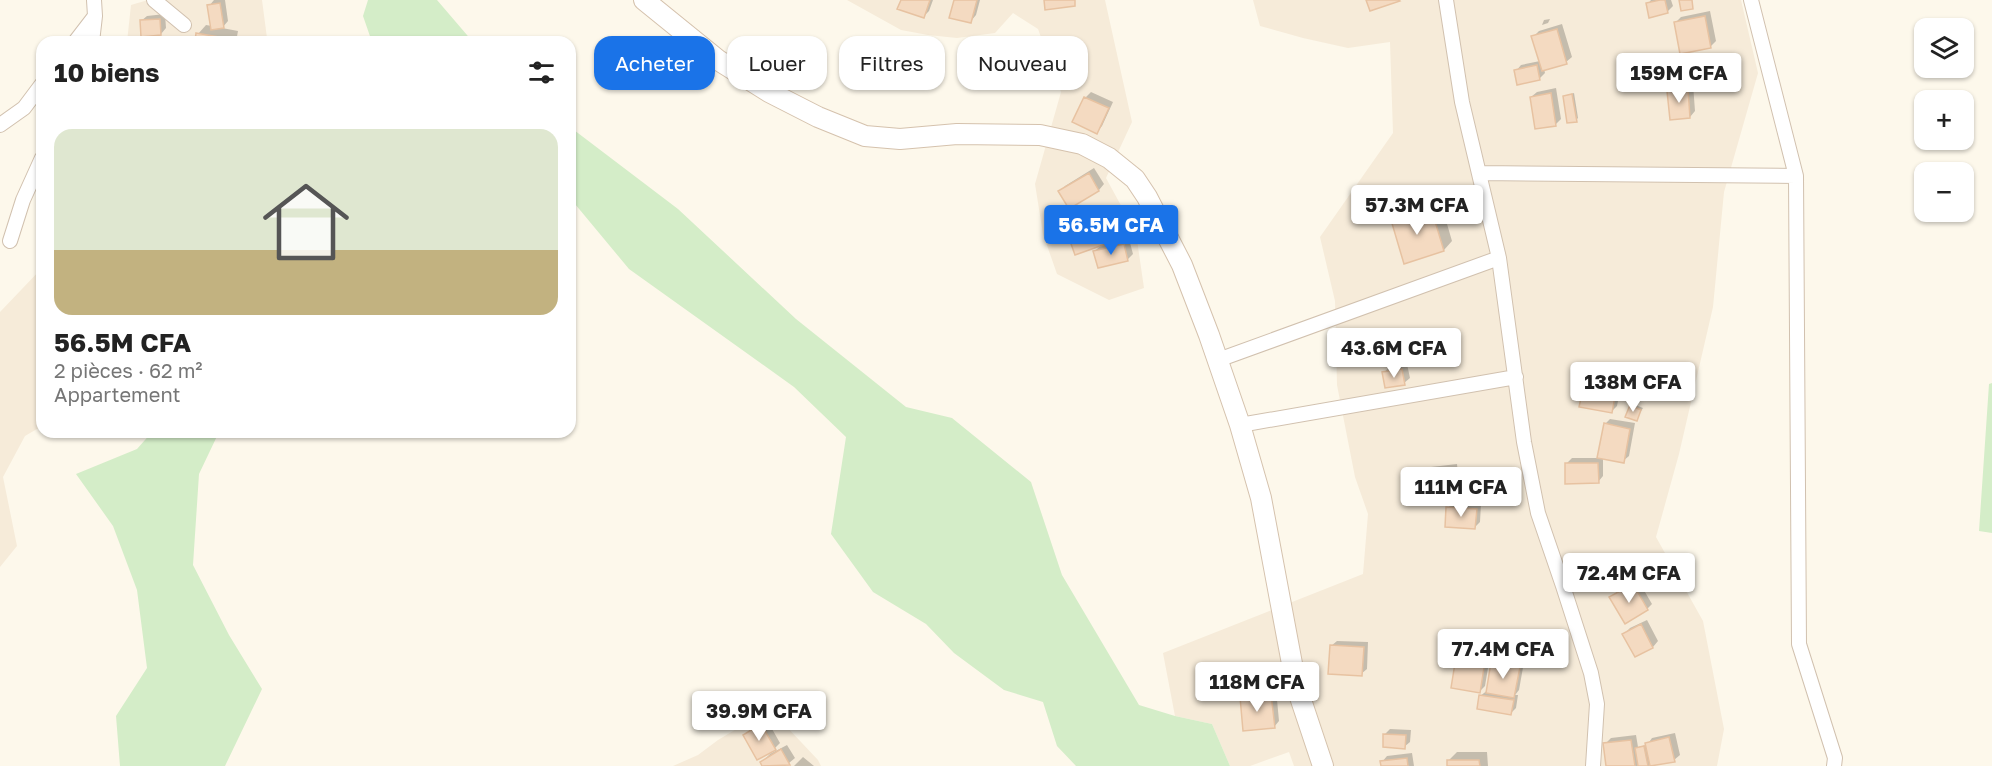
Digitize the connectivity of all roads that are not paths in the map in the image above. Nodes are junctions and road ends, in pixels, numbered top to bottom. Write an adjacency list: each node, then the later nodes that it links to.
1 (94, 0): 6 (street)
2 (154, 0): 7 (street)
3 (644, 0): 17 (street)
4 (1446, 0): 13 (street)
5 (1751, 0): 14 (street)
6 (95, 16): 8 (street); 9 (street)
7 (184, 25)
8 (80, 36)
9 (93, 36)
10 (36, 92): 11 (street)
11 (0, 125)
12 (36, 172): 15 (street)
13 (1479, 173): 14 (street); 16 (street)
14 (1796, 176): 22 (street)
15 (10, 241)
16 (1499, 258): 17 (street); 18 (street)
17 (1218, 360): 19 (street)
18 (1516, 377): 19 (street); 21 (street)
19 (1240, 425): 20 (street)
20 (1323, 766)
21 (1593, 766)
22 (1834, 766)

